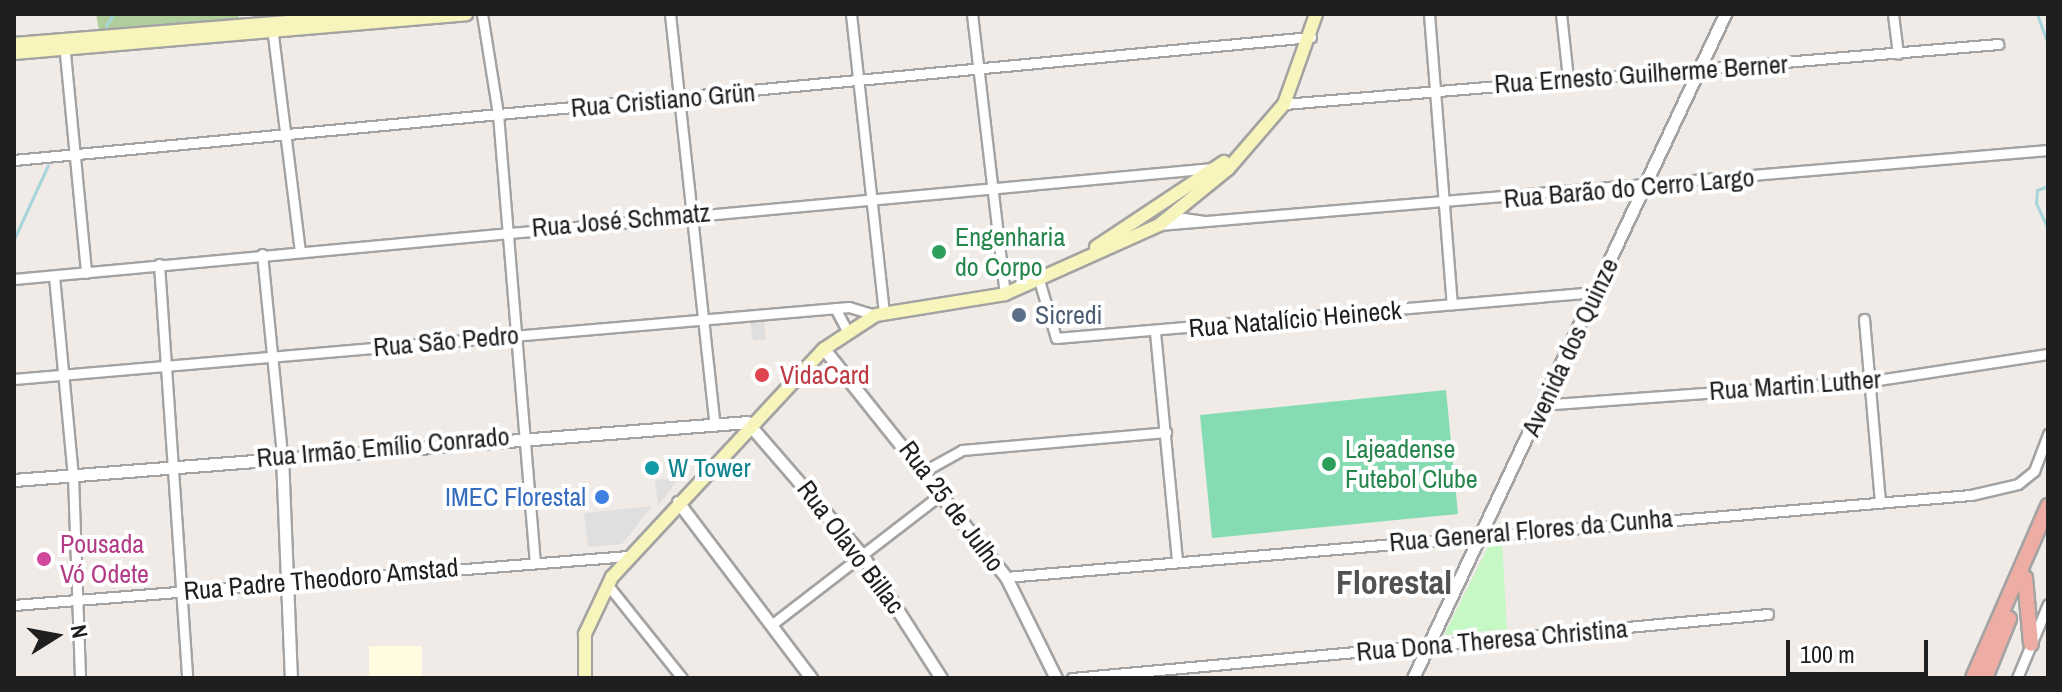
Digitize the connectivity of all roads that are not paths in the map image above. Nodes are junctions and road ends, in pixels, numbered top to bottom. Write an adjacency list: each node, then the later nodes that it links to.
1 (387, 14): 12 (main road)
2 (466, 14): 12 (main road)
3 (482, 14): 26 (street)
4 (670, 14): 24 (street)
5 (851, 14): 22 (street)
6 (972, 14): 20 (street)
7 (1316, 14): 13 (main road)
8 (1429, 14): 23 (street)
9 (1561, 14): 21 (street)
10 (1725, 14): 19 (street, Avenida dos Quinze)
11 (1893, 14): 18 (street)
12 (272, 28): 15 (main road); 27 (street)
13 (1311, 37): 20 (street, Rua Cristiano Grün); 25 (main road)
14 (14, 44): 15 (main road)
15 (64, 44): 17 (main road); 29 (street)
16 (1998, 44): 18 (street, Rua Ernesto Guilherme Berner)
17 (14, 53)
18 (1898, 54): 19 (street, Rua Ernesto Guilherme Berner)
19 (1699, 71): 21 (street, Rua Ernesto Guilherme Berner); 33 (street, Avenida dos Quinze)
20 (977, 73): 22 (street, Rua Cristiano Grün); 32 (street)
21 (1568, 78): 23 (street, Rua Ernesto Guilherme Berner)
22 (855, 83): 24 (street, Rua Cristiano Grün); 34 (street)
23 (1435, 91): 25 (street, Rua Ernesto Guilherme Berner); 35 (street)
24 (677, 99): 26 (street, Rua Cristiano Grün); 37 (street)
25 (1284, 104): 31 (main road)
26 (498, 114): 27 (street, Rua Cristiano Grün); 39 (street)
27 (283, 136): 29 (street, Rua Cristiano Grün); 40 (street)
28 (2048, 150): 33 (street, Rua Barão do Cerro Largo)
29 (71, 155): 30 (street, Rua Cristiano Grün); 44 (street)
30 (14, 160)
31 (1222, 168): 32 (street, Rua José Schmatz); 36 (main road); 38 (main road)
32 (987, 185): 34 (street, Rua José Schmatz); 49 (street)
33 (1645, 188): 35 (street, Rua Barão do Cerro Largo); 48 (street, Avenida dos Quinze)
34 (867, 198): 37 (street, Rua José Schmatz); 52 (street)
35 (1445, 202): 38 (street, Rua Barão do Cerro Largo); 50 (street)
36 (1154, 209): 38 (main road); 43 (main road)
37 (688, 214): 39 (street, Rua José Schmatz); 54 (street)
38 (1164, 220): 43 (main road)
39 (509, 230): 40 (street, Rua José Schmatz); 57 (street)
40 (300, 251): 41 (street, Rua José Schmatz)
41 (262, 254): 42 (street, Rua José Schmatz); 60 (street)
42 (159, 264): 44 (street, Rua José Schmatz); 61 (street)
43 (1063, 269): 47 (main road)
44 (86, 273): 45 (street, Rua José Schmatz)
45 (54, 276): 46 (street, Rua José Schmatz); 62 (street)
46 (14, 279)
47 (1039, 280): 49 (main road); 56 (street, Rua Natalício Heineck)
48 (1596, 292): 50 (street, Rua Natalício Heineck); 65 (street, Avenida dos Quinze)
49 (1005, 294): 52 (main road)
50 (1452, 304): 56 (street, Rua Natalício Heineck)
51 (835, 308): 52 (street, Rua São Pedro); 54 (street, Rua São Pedro); 55 (street)
52 (880, 314): 55 (main road)
53 (1864, 319): 64 (street)
54 (702, 321): 57 (street, Rua São Pedro); 66 (street)
55 (846, 329): 58 (main road)
56 (1155, 332): 68 (street)
57 (518, 335): 60 (street, Rua São Pedro); 70 (street)
58 (824, 349): 67 (main road); 73 (street, Rua 25 de Julho)
59 (2048, 354): 64 (street, Rua Martin Luther)
60 (273, 357): 61 (street, Rua São Pedro); 71 (street)
61 (169, 366): 62 (street, Rua São Pedro); 72 (street)
62 (62, 374): 63 (street, Rua São Pedro); 74 (street)
63 (14, 379)
64 (1871, 381): 65 (street, Rua Martin Luther); 78 (street)
65 (1541, 405): 81 (street, Avenida dos Quinze)
66 (714, 420): 67 (street, Rua Irmão Emílio Conrado); 70 (street, Rua Irmão Emílio Conrado)
67 (752, 423): 77 (main road); 83 (street, Rua Olavo Billac)
68 (1166, 432): 73 (street); 85 (street)
69 (2048, 434): 78 (street, Rua General Flores da Cunha)
70 (524, 435): 71 (street, Rua Irmão Emílio Conrado); 84 (street)
71 (282, 456): 72 (street, Rua Irmão Emílio Conrado); 88 (street)
72 (177, 464): 74 (street, Rua Irmão Emílio Conrado); 90 (street)
73 (928, 469): 76 (street, Rua 25 de Julho)
74 (73, 476): 75 (street, Rua Irmão Emílio Conrado); 91 (street)
75 (14, 480)
76 (945, 491): 83 (street); 86 (street, Rua 25 de Julho)
77 (678, 502): 82 (main road); 95 (street)
78 (1880, 502): 81 (street, Rua General Flores da Cunha)
79 (2048, 506): 108 (highway)
80 (2048, 527): 87 (highway)
81 (1484, 535): 85 (street, Rua General Flores da Cunha); 96 (street, Avenida dos Quinze)
82 (629, 556): 84 (street, Rua Padre Theodoro Amstad); 89 (main road)
83 (863, 556): 95 (street); 104 (street, Rua Olavo Billac)
84 (535, 562): 88 (street, Rua Padre Theodoro Amstad)
85 (1177, 562): 86 (street, Rua General Flores da Cunha)
86 (1006, 577): 105 (street, Rua 25 de Julho)
87 (2025, 578): 97 (highway); 109 (highway)
88 (291, 580): 90 (street, Rua Padre Theodoro Amstad); 100 (street)
89 (607, 584): 101 (main road); 102 (street)
90 (186, 590): 91 (street, Rua Padre Theodoro Amstad); 99 (street)
91 (80, 601): 93 (street, Rua Padre Theodoro Amstad); 98 (street)
92 (2048, 604): 97 (street)
93 (14, 605)
94 (1768, 614): 96 (street, Rua Dona Theresa Christina)
95 (775, 622): 103 (street)
96 (1429, 644): 106 (street, Rua Dona Theresa Christina); 107 (street, Avenida dos Quinze)
97 (2031, 644): 110 (street)
98 (80, 678)
99 (187, 678)
100 (291, 678)
101 (585, 678)
102 (682, 678)
103 (811, 678)
104 (941, 678)
105 (1056, 678)
106 (1072, 678)
107 (1413, 678)
108 (1973, 678)
109 (1985, 678)
110 (2017, 678)

